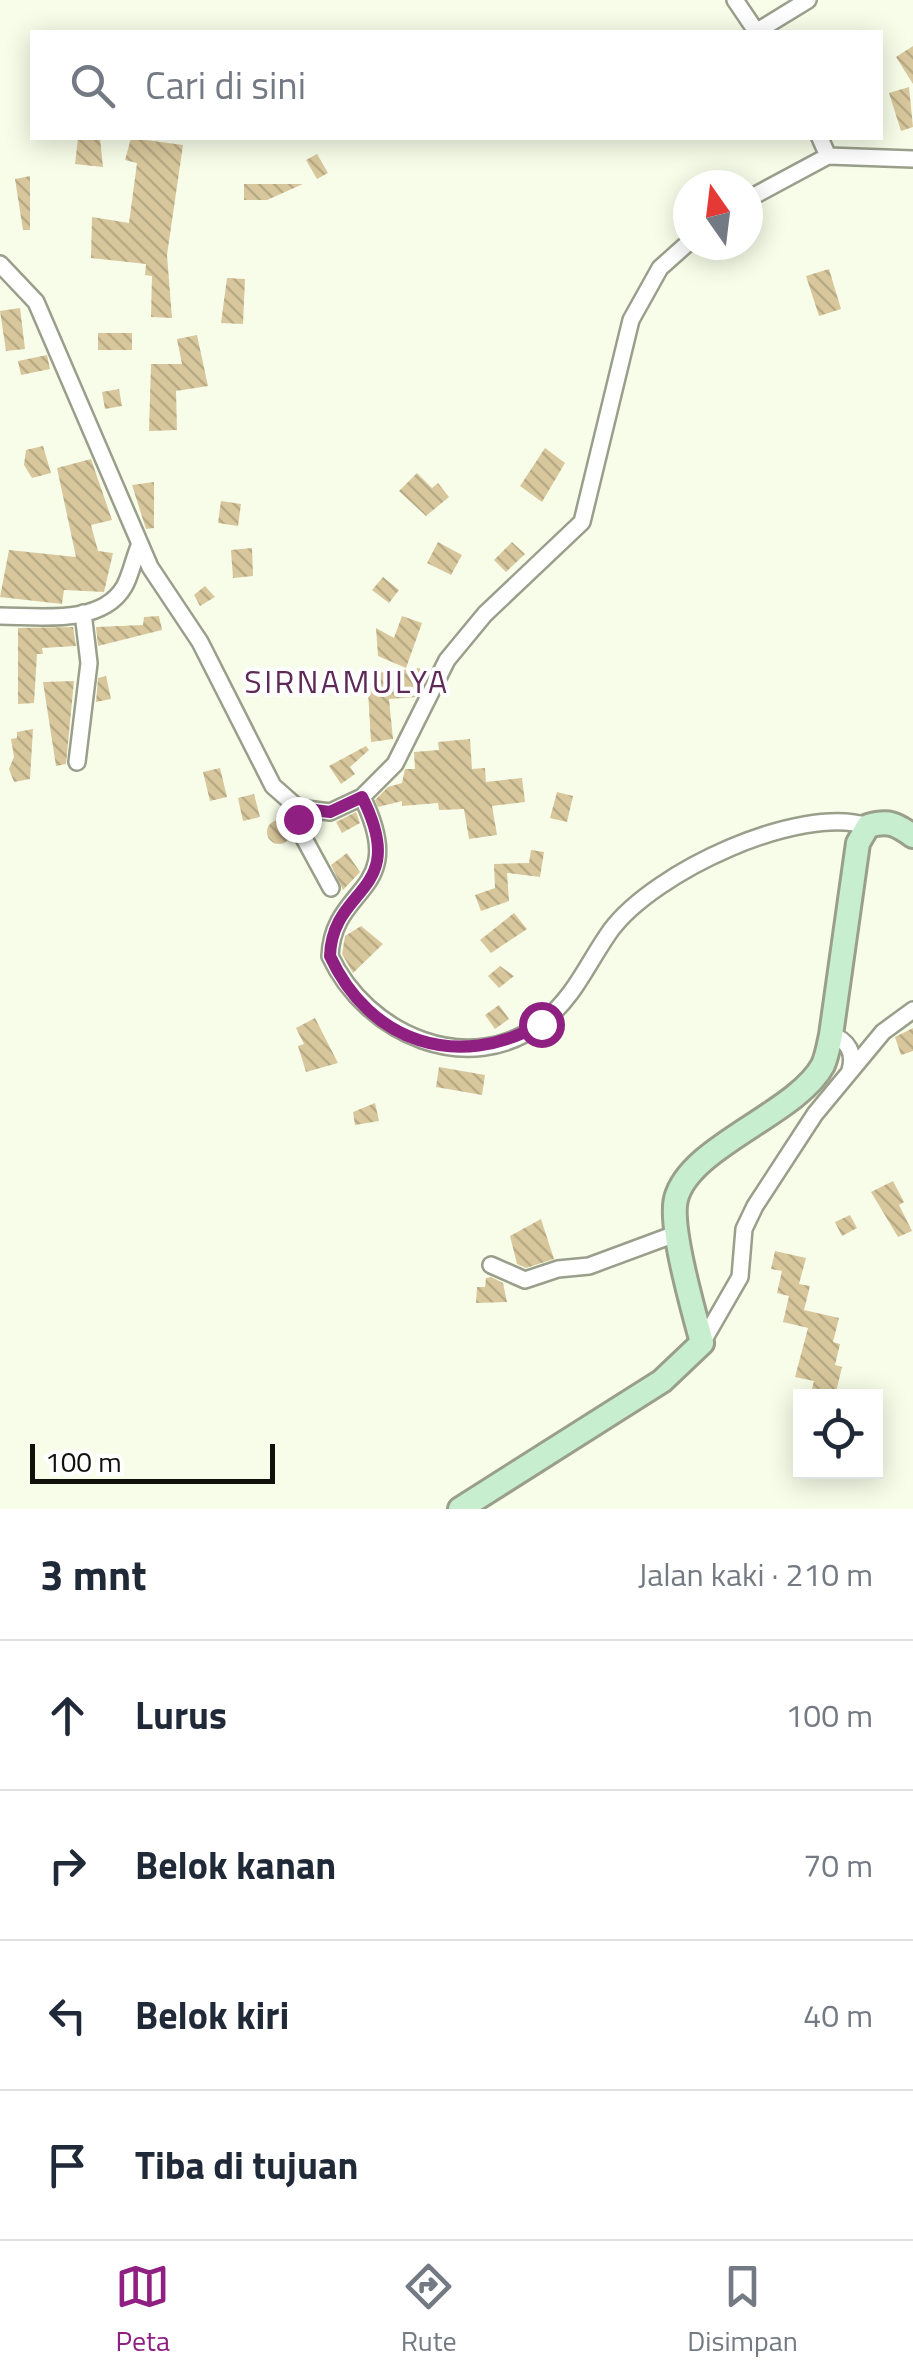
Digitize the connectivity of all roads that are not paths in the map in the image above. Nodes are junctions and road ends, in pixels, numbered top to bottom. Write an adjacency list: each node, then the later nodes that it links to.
1 (735, 0): 3 (street)
2 (808, 0): 4 (street)
3 (755, 30)
4 (759, 30)
5 (821, 140): 6 (street)
6 (828, 156): 7 (street); 8 (street)
7 (913, 160)
8 (763, 190)
9 (673, 256): 15 (street)
10 (0, 264): 11 (street)
11 (140, 544): 12 (street); 16 (street)
12 (83, 612): 13 (street); 14 (street)
13 (0, 616)
14 (77, 762)
15 (362, 797): 16 (street); 17 (street)
16 (298, 808): 19 (street)
17 (868, 826): 18 (main road); 21 (main road)
18 (913, 836)
19 (331, 888)
20 (913, 1010): 22 (street)
21 (831, 1035): 22 (street); 23 (main road)
22 (848, 1074): 25 (street)
23 (678, 1233): 24 (street); 25 (main road)
24 (491, 1265)
25 (702, 1343): 26 (main road)
26 (460, 1509)

